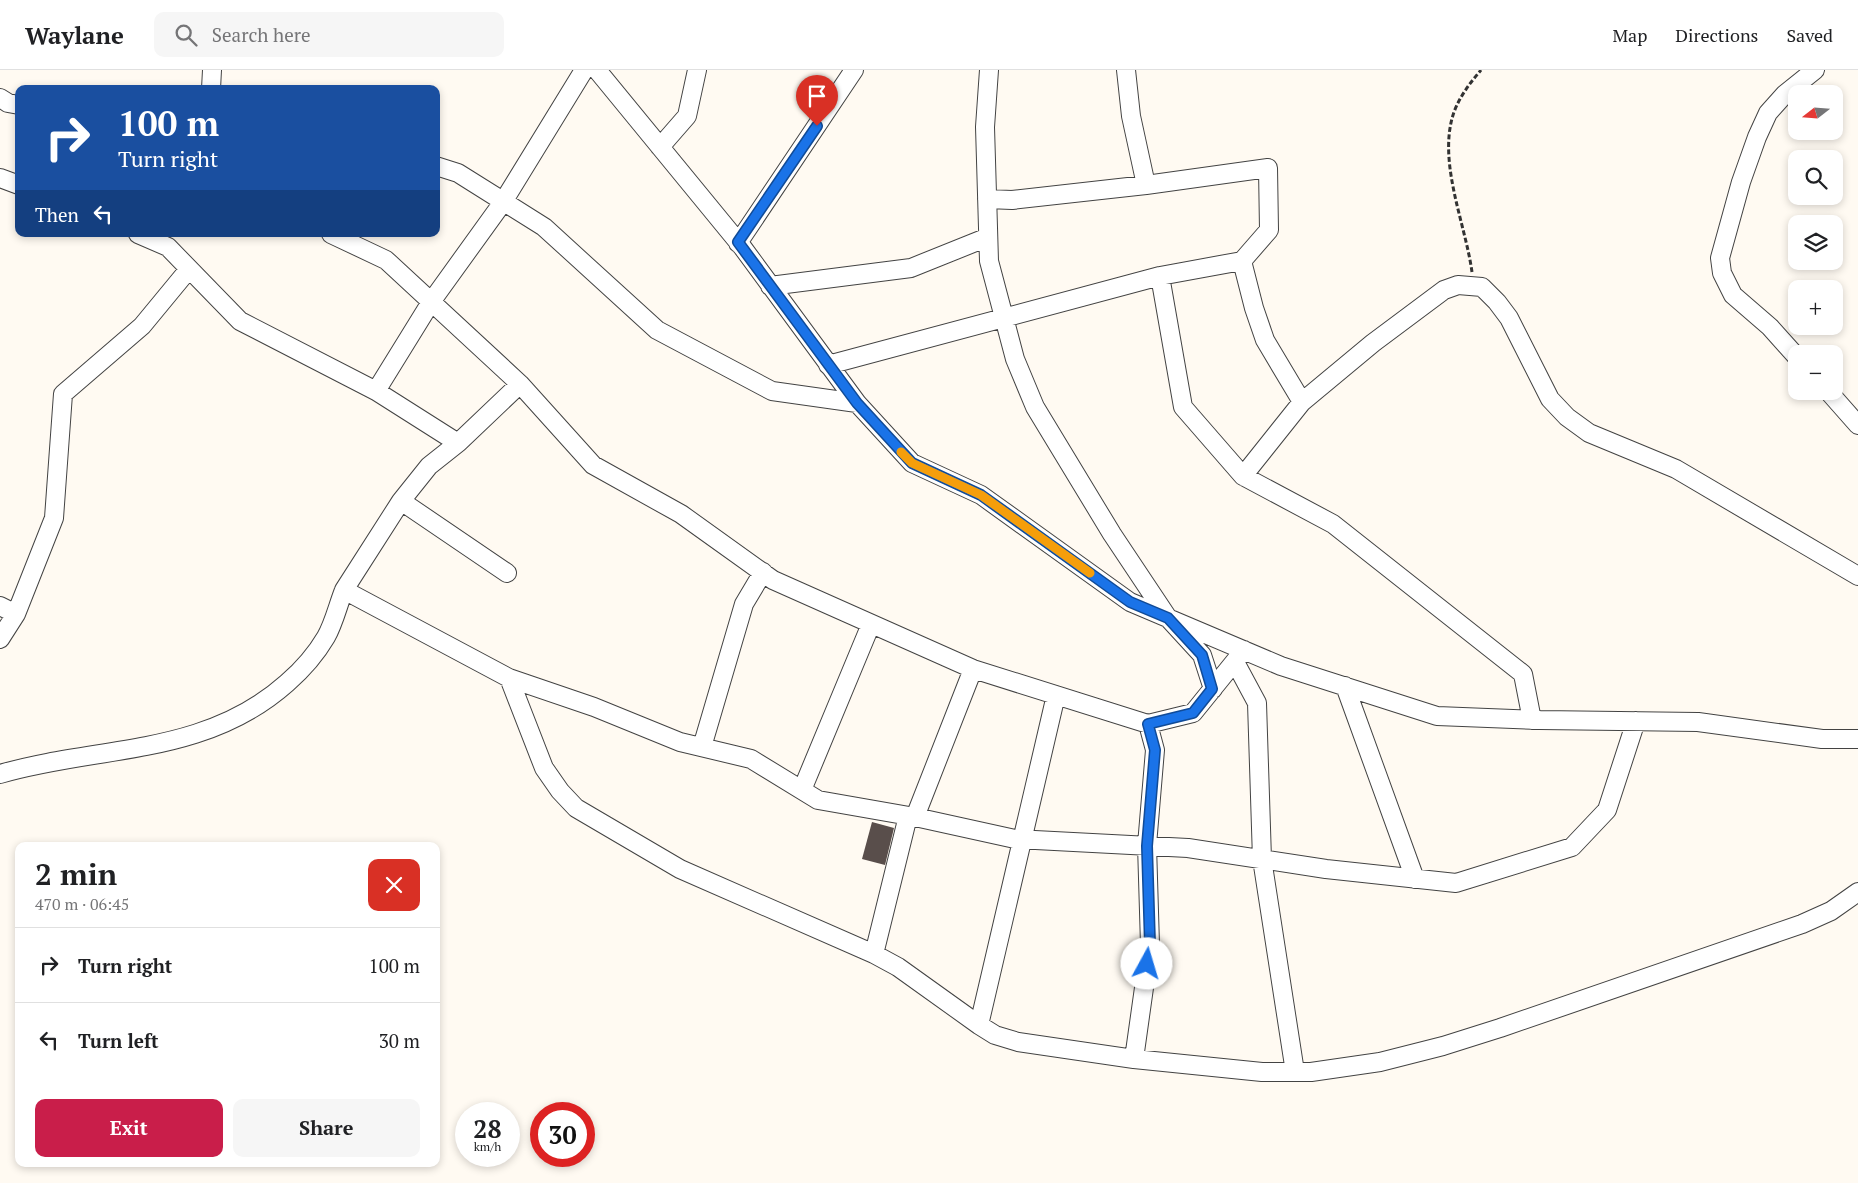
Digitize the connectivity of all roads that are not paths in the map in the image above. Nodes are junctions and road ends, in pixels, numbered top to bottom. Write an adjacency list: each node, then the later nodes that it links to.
1 (212, 70): 9 (street)
2 (584, 70): 18 (street)
3 (597, 70): 12 (street)
4 (697, 70): 12 (street)
5 (854, 70): 22 (street)
6 (990, 70): 17 (street)
7 (1126, 70): 16 (street)
8 (1815, 70): 29 (street)
9 (211, 85)
10 (0, 98): 11 (street)
11 (15, 104)
12 (660, 147): 22 (street)
13 (440, 167): 18 (street)
14 (0, 178): 15 (street)
15 (15, 184)
16 (1146, 185): 17 (street); 23 (street)
17 (987, 200): 21 (street)
18 (504, 202): 27 (street); 35 (street)
19 (145, 237): 24 (street)
20 (337, 237): 27 (street)
21 (988, 237): 26 (street); 28 (street)
22 (738, 242): 26 (street)
23 (1242, 261): 25 (street); 34 (street)
24 (189, 269): 32 (street); 45 (street)
25 (1160, 276): 28 (street); 38 (street)
26 (770, 286): 30 (street)
27 (431, 302): 31 (street); 32 (street)
28 (1004, 317): 30 (street); 46 (street)
29 (1788, 347)
30 (828, 365): 35 (street)
31 (520, 384): 37 (street); 40 (street)
32 (376, 391): 37 (street)
33 (1836, 400): 36 (street)
34 (1302, 402): 38 (street); 42 (street)
35 (857, 403): 46 (street)
36 (1858, 425)
37 (458, 443): 39 (street)
38 (1243, 476): 55 (street)
39 (401, 501): 41 (street); 43 (street)
40 (763, 572): 47 (street); 59 (street)
41 (507, 573)
42 (1858, 576)
43 (344, 590): 51 (street); 60 (street)
44 (0, 606): 45 (street)
45 (16, 614): 48 (street)
46 (1168, 618): 49 (street); 53 (street)
47 (871, 624): 50 (street); 61 (street)
48 (0, 639)
49 (1240, 656): 52 (street); 53 (street); 65 (street)
50 (973, 669): 54 (street); 62 (street)
51 (509, 678): 59 (street); 68 (street)
52 (1345, 686): 55 (street); 66 (street)
53 (1212, 689): 57 (street)
54 (1056, 695): 57 (street); 63 (street)
55 (1532, 720): 56 (street)
56 (1636, 721): 58 (street); 66 (street)
57 (1148, 724): 64 (street)
58 (1858, 739)
59 (702, 747): 61 (street)
60 (0, 774)
61 (802, 790): 62 (street)
62 (912, 817): 63 (street); 68 (street)
63 (1024, 839): 64 (street); 69 (street)
64 (1147, 846): 65 (street); 70 (street)
65 (1262, 859): 66 (street); 71 (street)
66 (1415, 879)
67 (1858, 892): 71 (street)
68 (874, 954): 69 (street)
69 (979, 1025): 70 (street)
70 (1134, 1059): 71 (street)
71 (1295, 1072)

